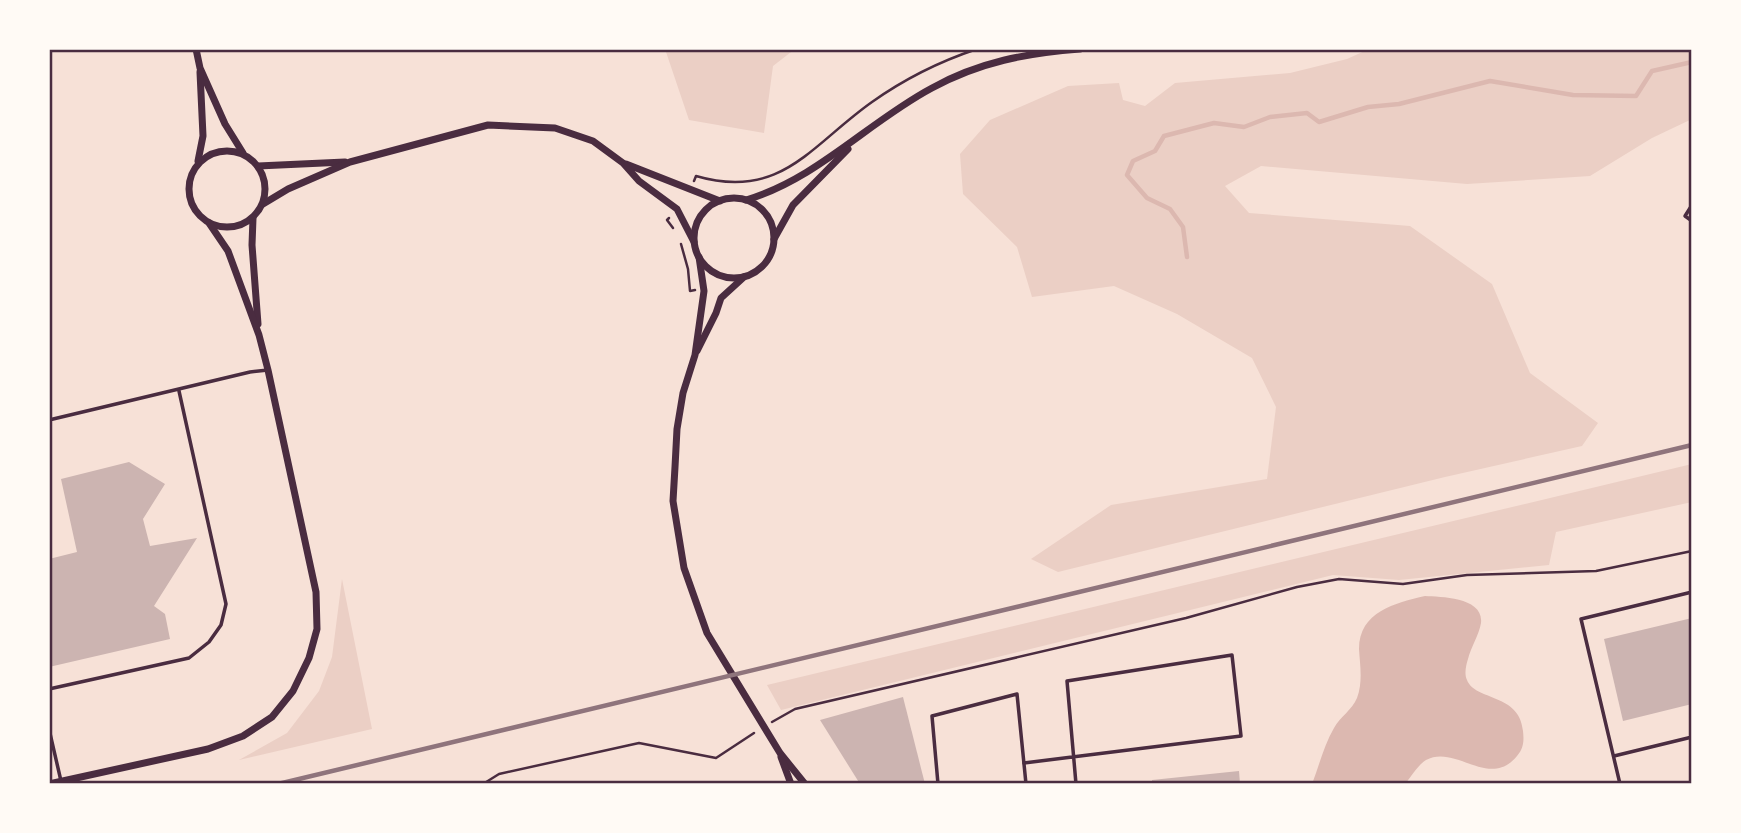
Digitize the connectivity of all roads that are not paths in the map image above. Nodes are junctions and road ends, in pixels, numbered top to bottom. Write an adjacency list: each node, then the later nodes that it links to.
1 (196, 49): 3 (street)
2 (1080, 49): 4 (street)
3 (200, 68): 5 (street); 9 (street)
4 (854, 142): 10 (street); 17 (street)
5 (245, 155): 8 (street); 9 (street)
6 (350, 162): 7 (street); 8 (street); 12 (street)
7 (623, 163): 11 (street); 18 (street)
8 (258, 166): 12 (street)
9 (196, 167): 16 (street)
10 (746, 200): 11 (street); 17 (street)
11 (720, 201): 18 (street)
12 (263, 204): 14 (street)
13 (1692, 205): 15 (lane)
14 (253, 218): 16 (street); 21 (street)
15 (1692, 222)
16 (209, 223): 21 (street)
17 (774, 239): 20 (street)
18 (694, 242): 19 (street)
19 (699, 257): 20 (street); 22 (street)
20 (744, 276): 22 (street)
21 (259, 335): 23 (street)
22 (695, 355): 30 (street)
23 (268, 370): 24 (lane); 34 (street)
24 (179, 391): 25 (lane); 27 (lane)
25 (49, 420)
26 (1692, 593): 31 (lane)
27 (49, 689)
28 (49, 729): 34 (lane)
29 (1692, 737): 31 (lane)
30 (780, 753): 36 (street); 37 (street)
31 (1614, 756): 41 (lane)
32 (1074, 757): 32 (lane); 33 (lane); 40 (lane)
33 (1024, 763): 38 (lane); 39 (lane)
34 (61, 781): 35 (street)
35 (49, 784)
36 (790, 784)
37 (805, 784)
38 (938, 784)
39 (1026, 784)
40 (1076, 784)
41 (1620, 784)

